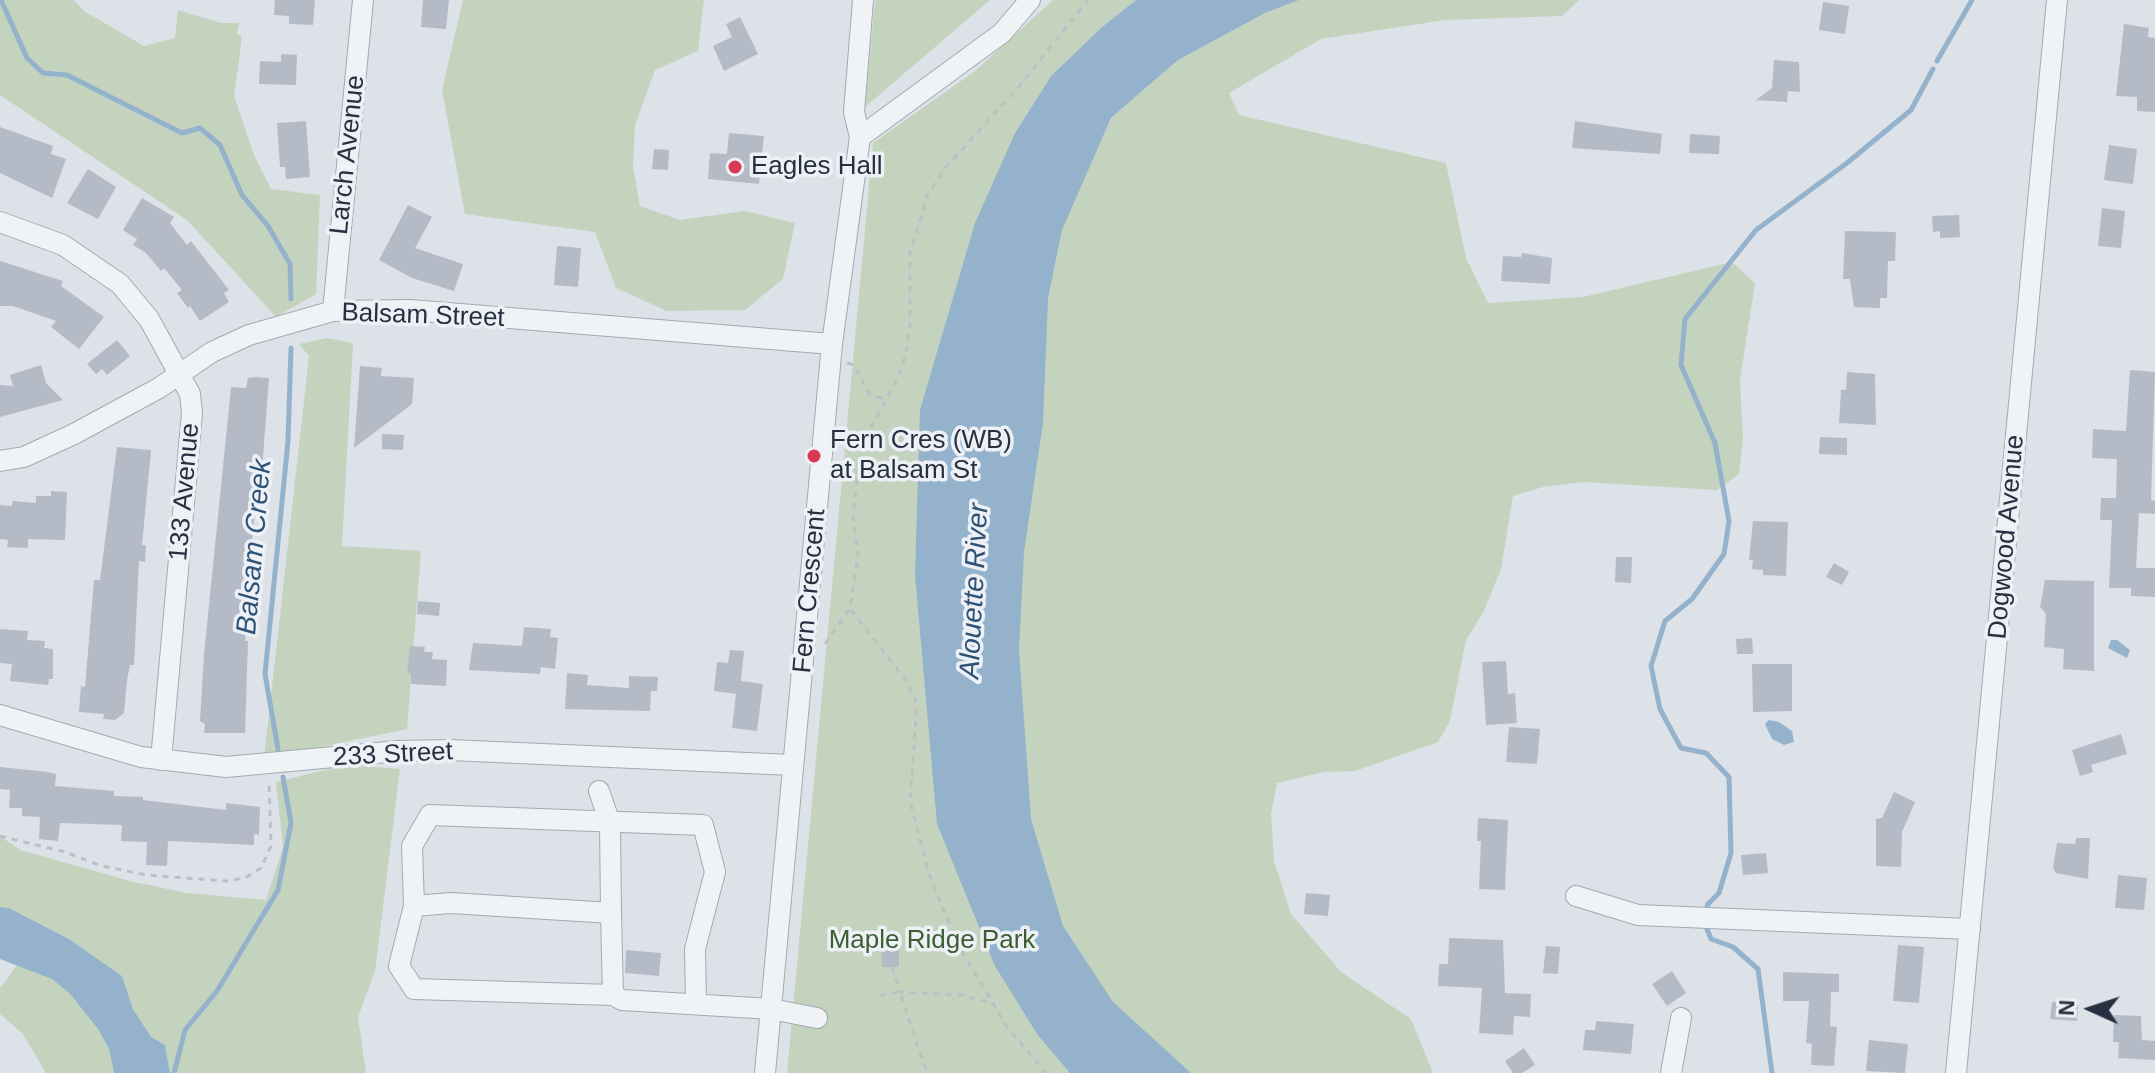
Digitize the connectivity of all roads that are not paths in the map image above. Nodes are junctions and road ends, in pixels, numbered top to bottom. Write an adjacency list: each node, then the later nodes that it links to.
1 (363, 0): 7 (street, Larch Avenue)
2 (863, 0): 5 (street, Fern Crescent)
3 (1030, 0): 5 (street)
4 (2057, 0): 19 (street, Dogwood Avenue)
5 (860, 137): 8 (street, Fern Crescent)
6 (0, 222): 9 (street, 133 Avenue)
7 (333, 311): 8 (street, Balsam Street); 9 (street, Balsam Street)
8 (832, 344): 13 (street, Fern Crescent)
9 (180, 374): 10 (street, Balsam Street); 12 (street, 133 Avenue)
10 (0, 461)
11 (0, 715): 12 (street, 233 Street)
12 (161, 760): 13 (street, 233 Street)
13 (793, 765): 22 (street, Fern Crescent)
14 (599, 791): 15 (street)
15 (610, 823): 17 (street); 18 (street); 21 (street)
16 (1576, 896): 19 (street)
17 (414, 906): 18 (street); 20 (street)
18 (611, 913): 20 (street)
19 (1970, 929): 27 (street, Dogwood Avenue)
20 (613, 995): 21 (street)
21 (696, 1004): 22 (street)
22 (771, 1009): 23 (street); 25 (street, Fern Crescent)
23 (817, 1018)
24 (1681, 1018): 26 (street)
25 (765, 1073)
26 (1671, 1073)
27 (1956, 1073)

